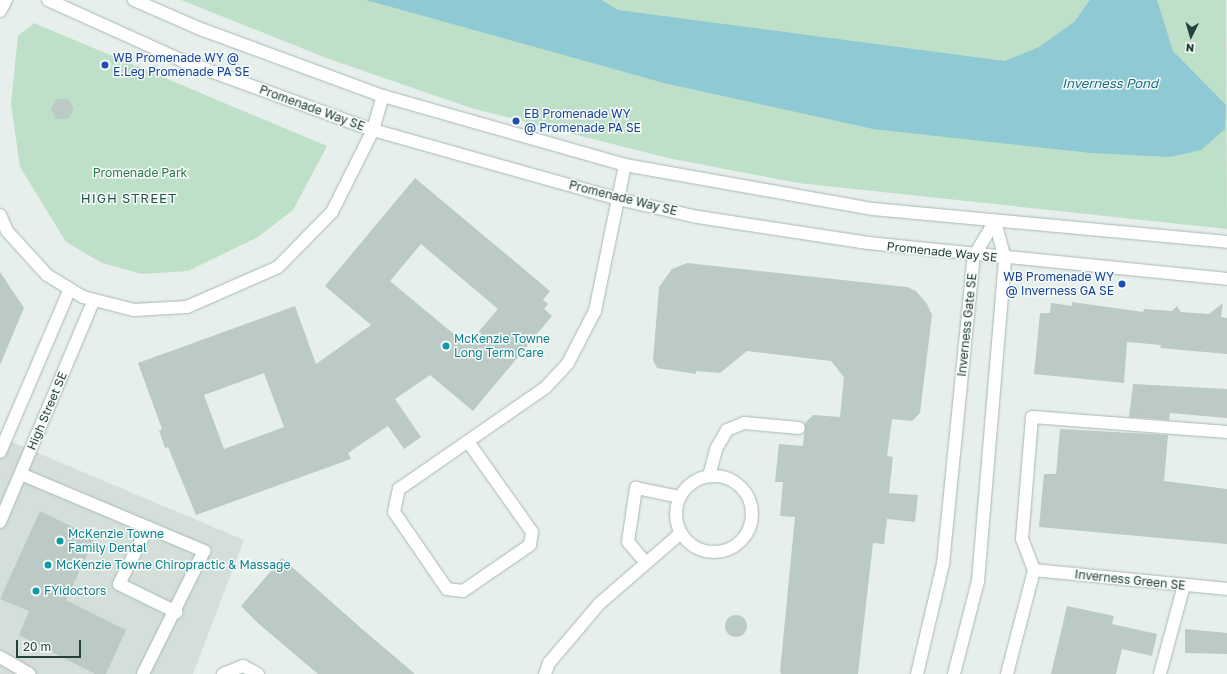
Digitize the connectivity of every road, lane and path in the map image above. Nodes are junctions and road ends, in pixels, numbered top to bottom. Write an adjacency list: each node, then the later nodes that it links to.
1 (6, 0): 4 (street)
2 (48, 0): 6 (street, Promenade Way SE)
3 (134, 0): 5 (street)
4 (0, 11)
5 (383, 96): 6 (street); 7 (street)
6 (372, 130): 8 (street, Promenade Way SE); 16 (street)
7 (625, 165): 8 (street); 10 (street)
8 (618, 199): 12 (street, Promenade Way SE); 19 (street)
9 (0, 215): 15 (street)
10 (995, 221): 11 (street); 12 (street, Inverness Gate SE); 13 (street)
11 (1227, 242)
12 (974, 256): 13 (street, Promenade Way SE); 38 (street, Inverness Gate SE)
13 (1005, 259): 14 (street, Promenade Way SE); 39 (street)
14 (1227, 279)
15 (70, 289): 16 (street); 20 (street)
16 (94, 300): 21 (street, High Street SE)
17 (799, 428): 22 (street)
18 (1227, 432): 28 (street)
19 (469, 443): 19 (street)
20 (0, 452)
21 (21, 474): 24 (street, High Street SE); 25 (street)
22 (709, 476): 23 (street); 26 (street)
23 (679, 497): 26 (street); 27 (street)
24 (0, 522)
25 (148, 527): 31 (street); 31 (street)
26 (681, 533): 27 (street)
27 (645, 562): 37 (street)
28 (1034, 570): 29 (street, Inverness Green SE); 40 (street)
29 (1184, 585): 30 (street, Inverness Green SE); 41 (street)
30 (1227, 589)
31 (176, 612): 34 (street)
32 (0, 657): 33 (street)
33 (30, 674)
34 (143, 674)
35 (222, 674): 36 (street)
36 (258, 674)
37 (546, 674)
38 (917, 674)
39 (954, 674)
40 (1007, 674)
41 (1160, 674)

